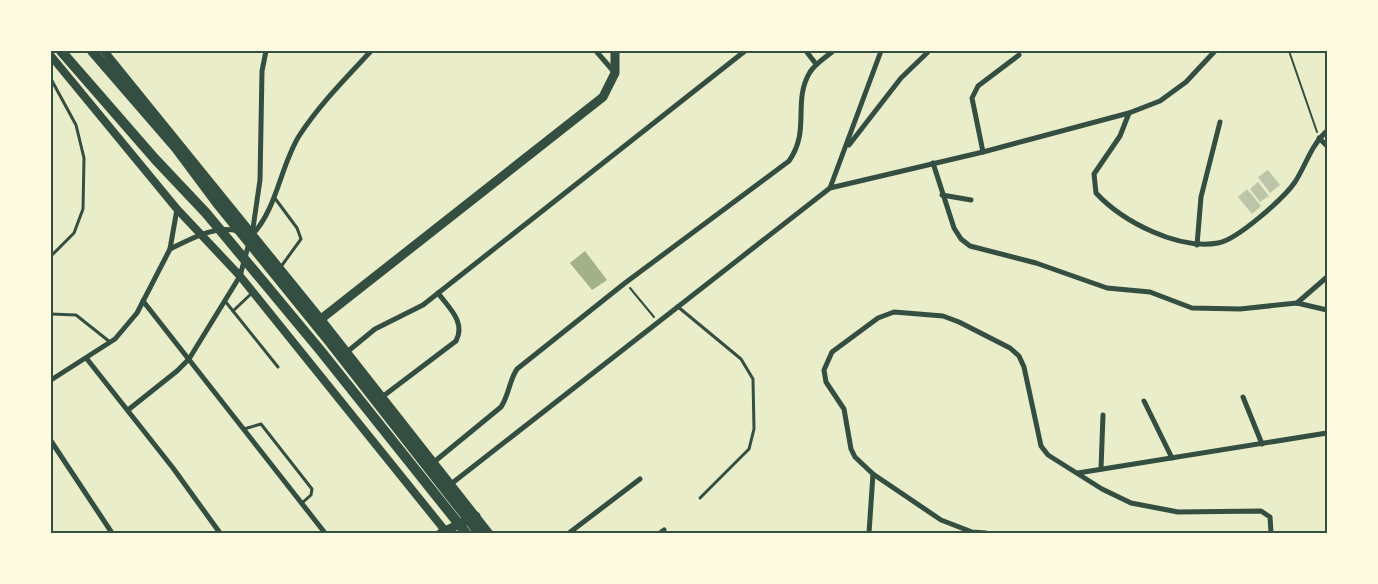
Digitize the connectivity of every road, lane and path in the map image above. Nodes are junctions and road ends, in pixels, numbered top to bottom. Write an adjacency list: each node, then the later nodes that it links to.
1 (61, 51): 83 (main road)
2 (92, 51): 84 (main road)
3 (104, 51): 34 (street)
4 (266, 51): 34 (street)
5 (371, 51): 30 (street)
6 (596, 51): 18 (street)
7 (615, 51): 18 (main road)
8 (745, 51): 43 (street)
9 (806, 51): 17 (street)
10 (833, 51): 17 (street)
11 (881, 51): 25 (street)
12 (1215, 51): 20 (street)
13 (1289, 51): 23 (path)
14 (928, 52): 25 (street)
15 (1019, 55): 26 (street)
16 (51, 56): 32 (street)
17 (816, 64): 41 (street)
18 (615, 73): 51 (main road)
19 (51, 79): 37 (lane)
20 (1129, 113): 26 (street); 35 (street)
21 (1220, 122): 35 (street)
22 (1327, 131): 23 (street)
23 (1319, 138): 24 (street); 35 (street)
24 (1327, 146)
25 (846, 150): 28 (street)
26 (983, 152): 27 (street)
27 (932, 163): 28 (street); 29 (street)
28 (830, 188): 47 (street)
29 (942, 195): 31 (street); 46 (street)
30 (273, 196): 34 (street); 38 (lane)
31 (971, 200)
32 (177, 209): 33 (street); 36 (street)
33 (202, 234): 34 (street); 36 (street); 39 (street)
34 (252, 235): 38 (street); 39 (street)
35 (1197, 245)
36 (170, 249): 44 (street)
37 (51, 256)
38 (280, 268): 51 (street)
39 (240, 276): 42 (street); 45 (street)
40 (1327, 277): 46 (street)
41 (625, 283): 52 (path); 69 (street)
42 (253, 292): 49 (lane); 78 (street)
43 (438, 293): 54 (street); 59 (street)
44 (143, 301): 53 (street); 56 (street)
45 (225, 301): 49 (lane); 56 (street)
46 (1296, 303): 48 (street)
47 (677, 306): 52 (street); 75 (lane)
48 (1327, 310)
49 (233, 311): 57 (lane)
50 (51, 314): 53 (lane)
51 (321, 319): 54 (street)
52 (658, 321): 74 (street)
53 (111, 342): 55 (street)
54 (347, 352): 59 (street)
55 (87, 359): 58 (street); 62 (street)
56 (189, 359): 62 (street); 64 (street)
57 (278, 367)
58 (51, 380)
59 (382, 397): 69 (street)
60 (1243, 397): 67 (street)
61 (1144, 401): 68 (street)
62 (128, 410): 81 (street)
63 (1103, 415): 70 (street)
64 (244, 430): 76 (street); 76 (lane)
65 (1327, 433): 67 (street)
66 (51, 441): 80 (street)
67 (1262, 444): 68 (street)
68 (1172, 458): 70 (street)
69 (434, 462): 74 (street)
70 (1101, 469): 71 (street)
71 (1078, 473): 72 (street); 89 (street)
72 (874, 474): 79 (street); 87 (street)
73 (640, 480): 86 (street)
74 (451, 484): 77 (street)
75 (700, 498)
76 (302, 503): 82 (street)
77 (476, 516): 78 (main road); 85 (street)
78 (445, 532)
79 (972, 532): 88 (street)
80 (112, 533)
81 (220, 533)
82 (326, 533)
83 (466, 533)
84 (479, 533)
85 (489, 533)
86 (568, 533)
87 (869, 533)
88 (986, 533)
89 (1271, 533)

